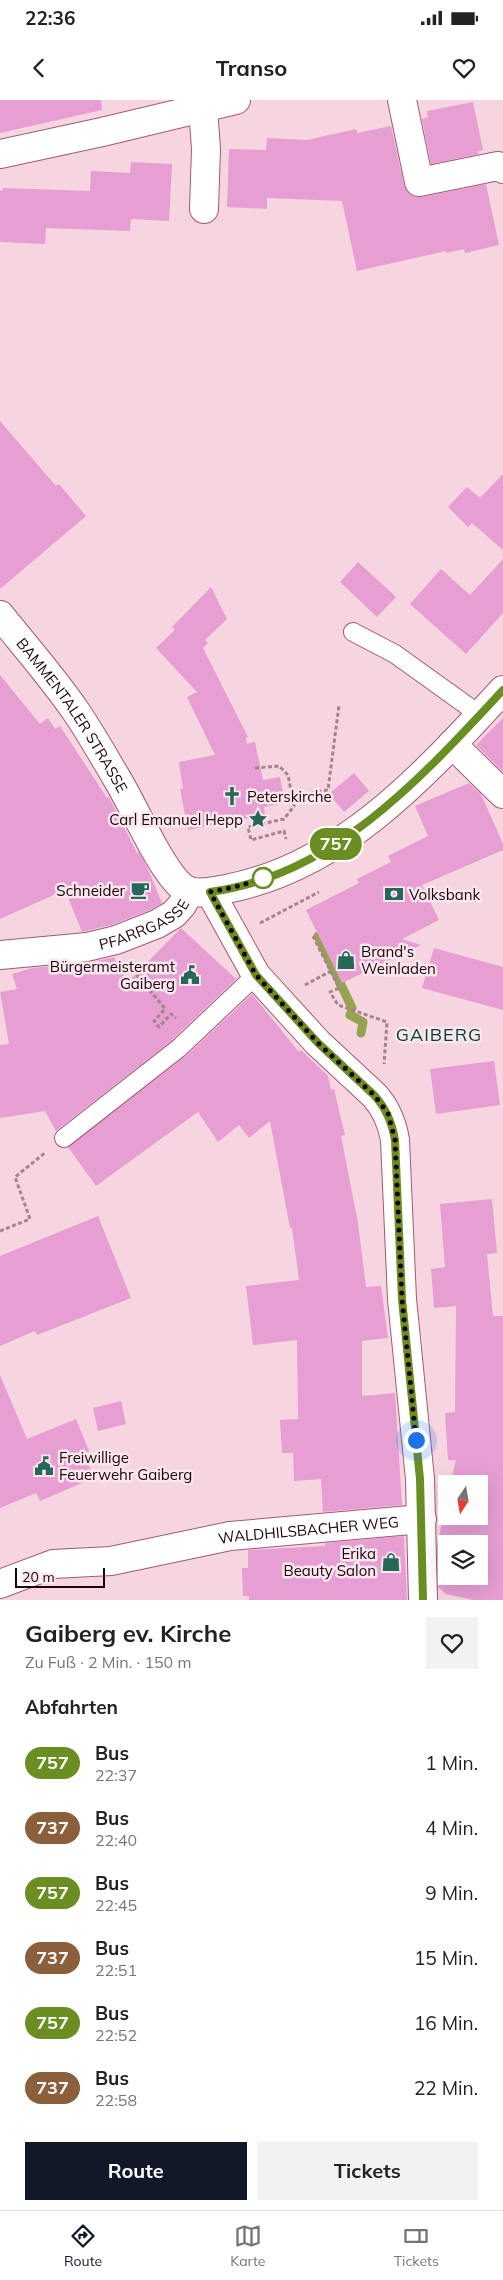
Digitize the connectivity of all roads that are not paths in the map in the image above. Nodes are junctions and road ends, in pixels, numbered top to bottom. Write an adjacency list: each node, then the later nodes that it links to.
1 (236, 100): 3 (street)
2 (402, 100): 5 (street)
3 (203, 108): 4 (street); 6 (street)
4 (0, 154)
5 (503, 169)
6 (204, 209)
7 (0, 615): 13 (street, BAMMENTALER STRASSE)
8 (354, 632): 10 (lane)
9 (503, 690): 10 (street)
10 (480, 715): 11 (street)
11 (452, 744): 12 (street); 13 (street)
12 (503, 794)
13 (200, 891): 14 (street, PFARRGASSE); 15 (street, BAMMENTALER STRASSE)
14 (0, 956)
15 (256, 975): 16 (lane); 17 (street, BAMMENTALER STRASSE)
16 (64, 1138)
17 (422, 1520): 18 (street, WALDHILSBACHER WEG); 19 (street, BAMMENTALER STRASSE)
18 (0, 1584)
19 (423, 1600)

